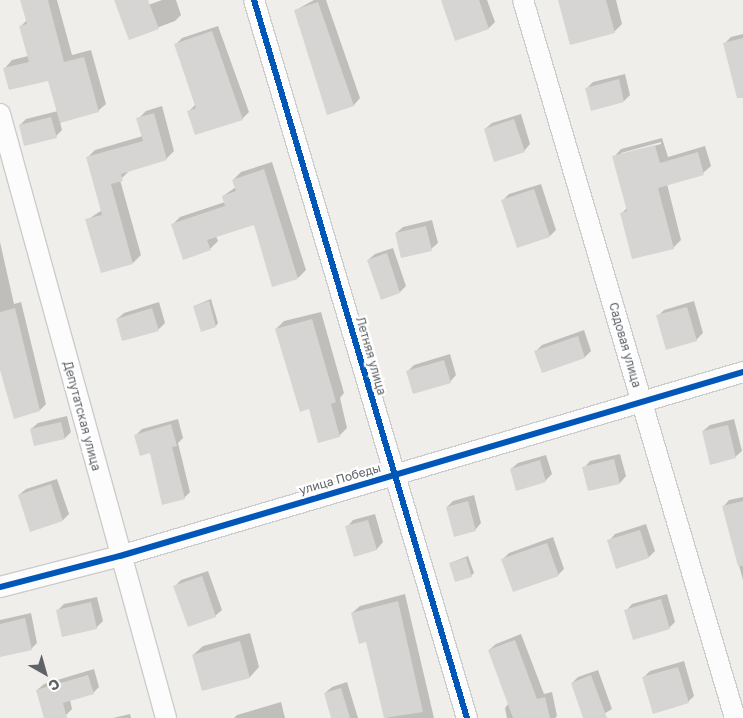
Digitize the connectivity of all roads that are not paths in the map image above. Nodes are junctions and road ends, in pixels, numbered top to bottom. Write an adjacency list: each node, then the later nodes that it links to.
1 (254, 0): 6 (street, Летняя улица)
2 (523, 0): 5 (street, Садовая улица)
3 (0, 114): 7 (street, Депутатская улица)
4 (743, 372): 5 (street, улица Победы)
5 (642, 402): 6 (street, улица Победы); 11 (street, Садовая улица)
6 (394, 475): 7 (street, улица Победы); 10 (street, Летняя улица)
7 (120, 556): 8 (street, улица Победы); 9 (street, Депутатская улица)
8 (0, 587)
9 (166, 718)
10 (467, 718)
11 (734, 718)

